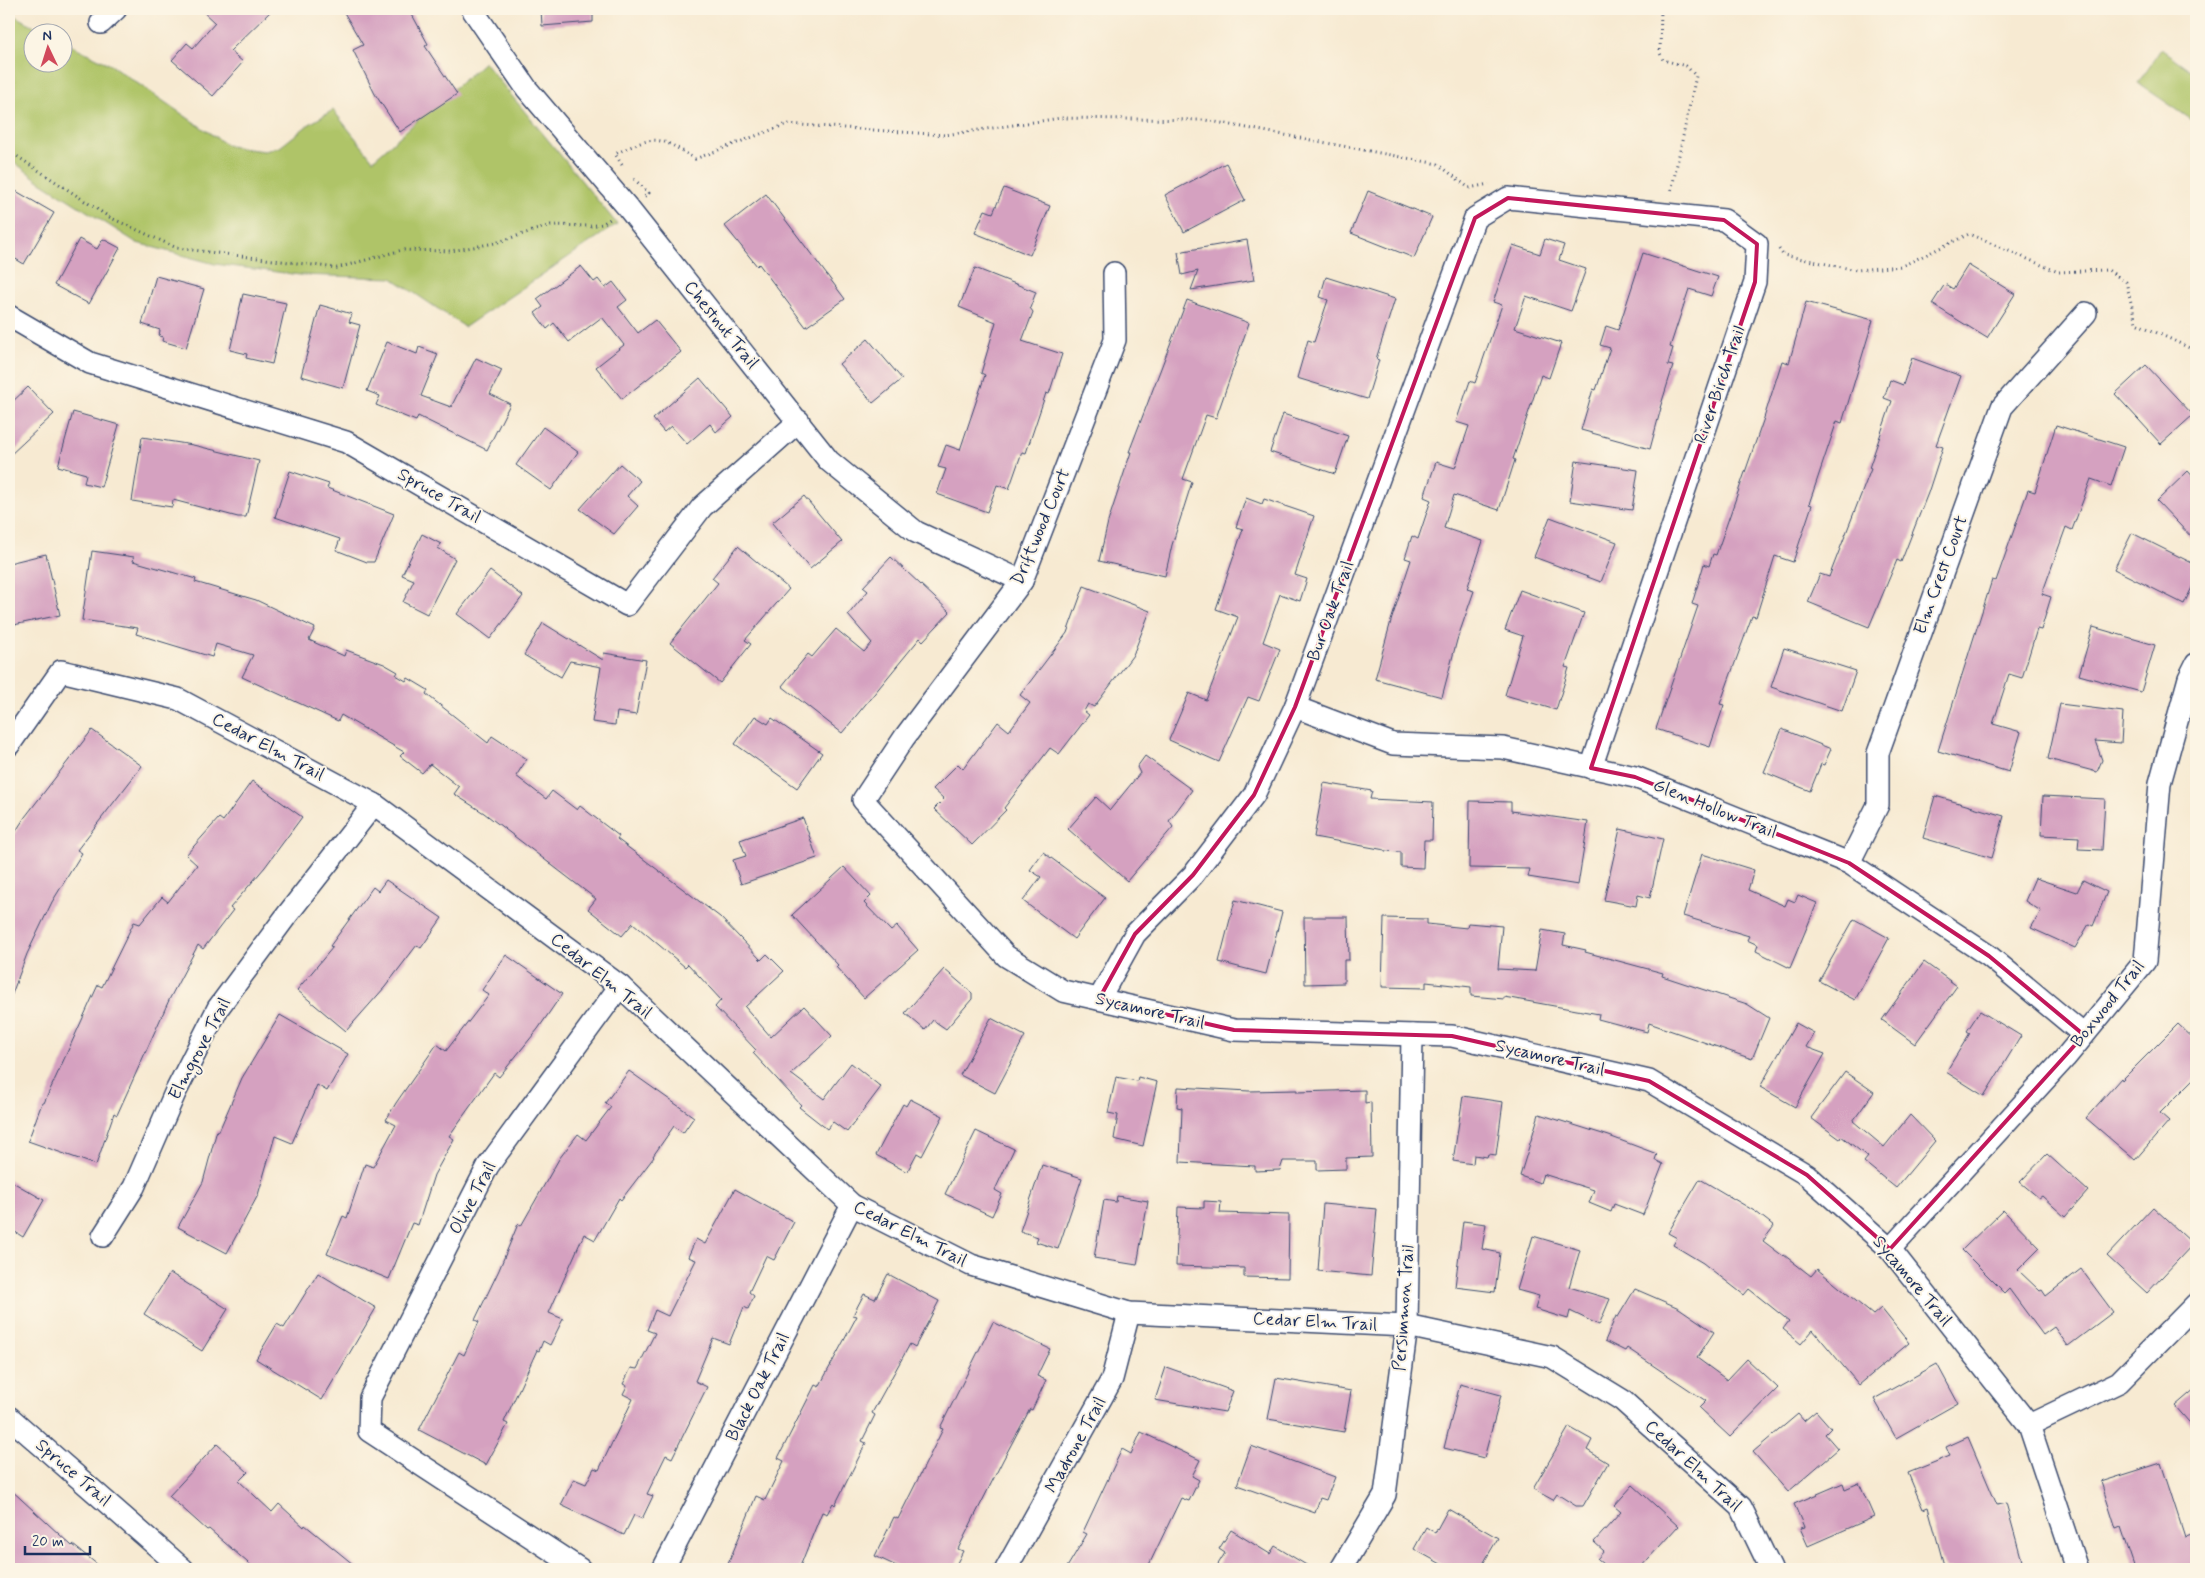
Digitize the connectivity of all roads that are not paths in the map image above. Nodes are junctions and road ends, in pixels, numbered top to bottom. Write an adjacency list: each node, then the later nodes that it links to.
1 (472, 9): 6 (street, Chestnut Trail)
2 (1501, 191): 9 (street, Bur Oak Trail); 11 (street, River Birch Trail)
3 (1114, 273): 7 (street, Driftwood Court)
4 (2086, 313): 14 (street, Elm Crest Court)
5 (9, 316): 6 (street, Spruce Trail)
6 (799, 421): 7 (street, Chestnut Trail)
7 (1022, 581): 12 (street, Driftwood Court)
8 (2196, 664): 18 (street, Boxwood Trail)
9 (1295, 708): 11 (street, Glen Hollow Trail); 16 (street, Bur Oak Trail)
10 (9, 745): 13 (street, Cedar Elm Trail)
11 (1591, 768): 14 (street, Glen Hollow Trail)
12 (863, 800): 16 (street, Sycamore Trail)
13 (374, 804): 15 (street, Cedar Elm Trail); 20 (street, Elmgrove Trail)
14 (1849, 863): 18 (street, Glen Hollow Trail)
15 (620, 986): 19 (street, Cedar Elm Trail); 28 (street, Olive Trail)
16 (1099, 999): 17 (street, Sycamore Trail)
17 (1412, 1035): 21 (street, Sycamore Trail); 24 (street, Persimmon Trail)
18 (2084, 1035): 21 (street, Boxwood Trail)
19 (852, 1205): 23 (street, Cedar Elm Trail); 29 (street, Black Oak Trail)
20 (103, 1236)
21 (1890, 1249): 26 (street, Sycamore Trail)
22 (2196, 1304): 26 (street)
23 (1129, 1313): 24 (street, Cedar Elm Trail); 30 (street, Madrone Trail)
24 (1407, 1326): 31 (street, Persimmon Trail); 32 (street, Cedar Elm Trail)
25 (9, 1417): 27 (street, Spruce Trail)
26 (2029, 1425): 33 (street, Sycamore Trail)
27 (183, 1569)
28 (580, 1569)
29 (663, 1569)
30 (1006, 1569)
31 (1341, 1569)
32 (1771, 1569)
33 (2077, 1569)

